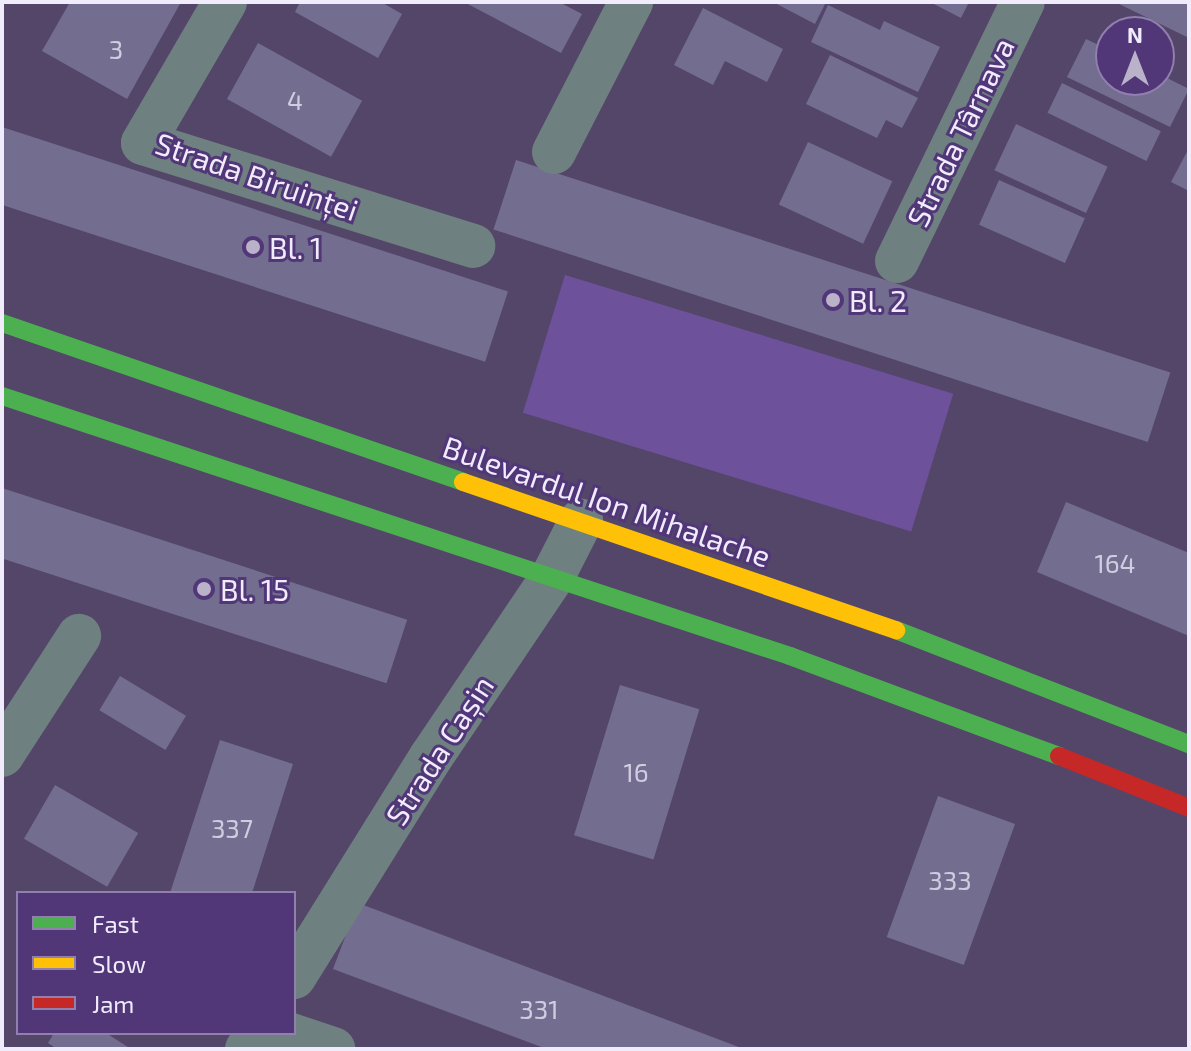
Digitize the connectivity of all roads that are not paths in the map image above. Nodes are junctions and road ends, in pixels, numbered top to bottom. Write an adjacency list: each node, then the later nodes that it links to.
1 (225, 2): 5 (street, Strada Biruinței)
2 (631, 2): 4 (street)
3 (1023, 2): 6 (street, Strada Târnava)
4 (554, 152)
5 (473, 246)
6 (897, 261)
7 (2, 323): 9 (main road, Bulevardul Ion Mihalache)
8 (2, 396): 10 (main road)
9 (581, 521): 10 (street, Strada Cașin); 12 (main road, Bulevardul Ion Mihalache)
10 (553, 576): 14 (main road); 15 (street, Strada Cașin)
11 (79, 636): 13 (street)
12 (1189, 744)
13 (2, 755)
14 (1189, 808)
15 (296, 974)
16 (291, 1035): 17 (street)
17 (333, 1049)

